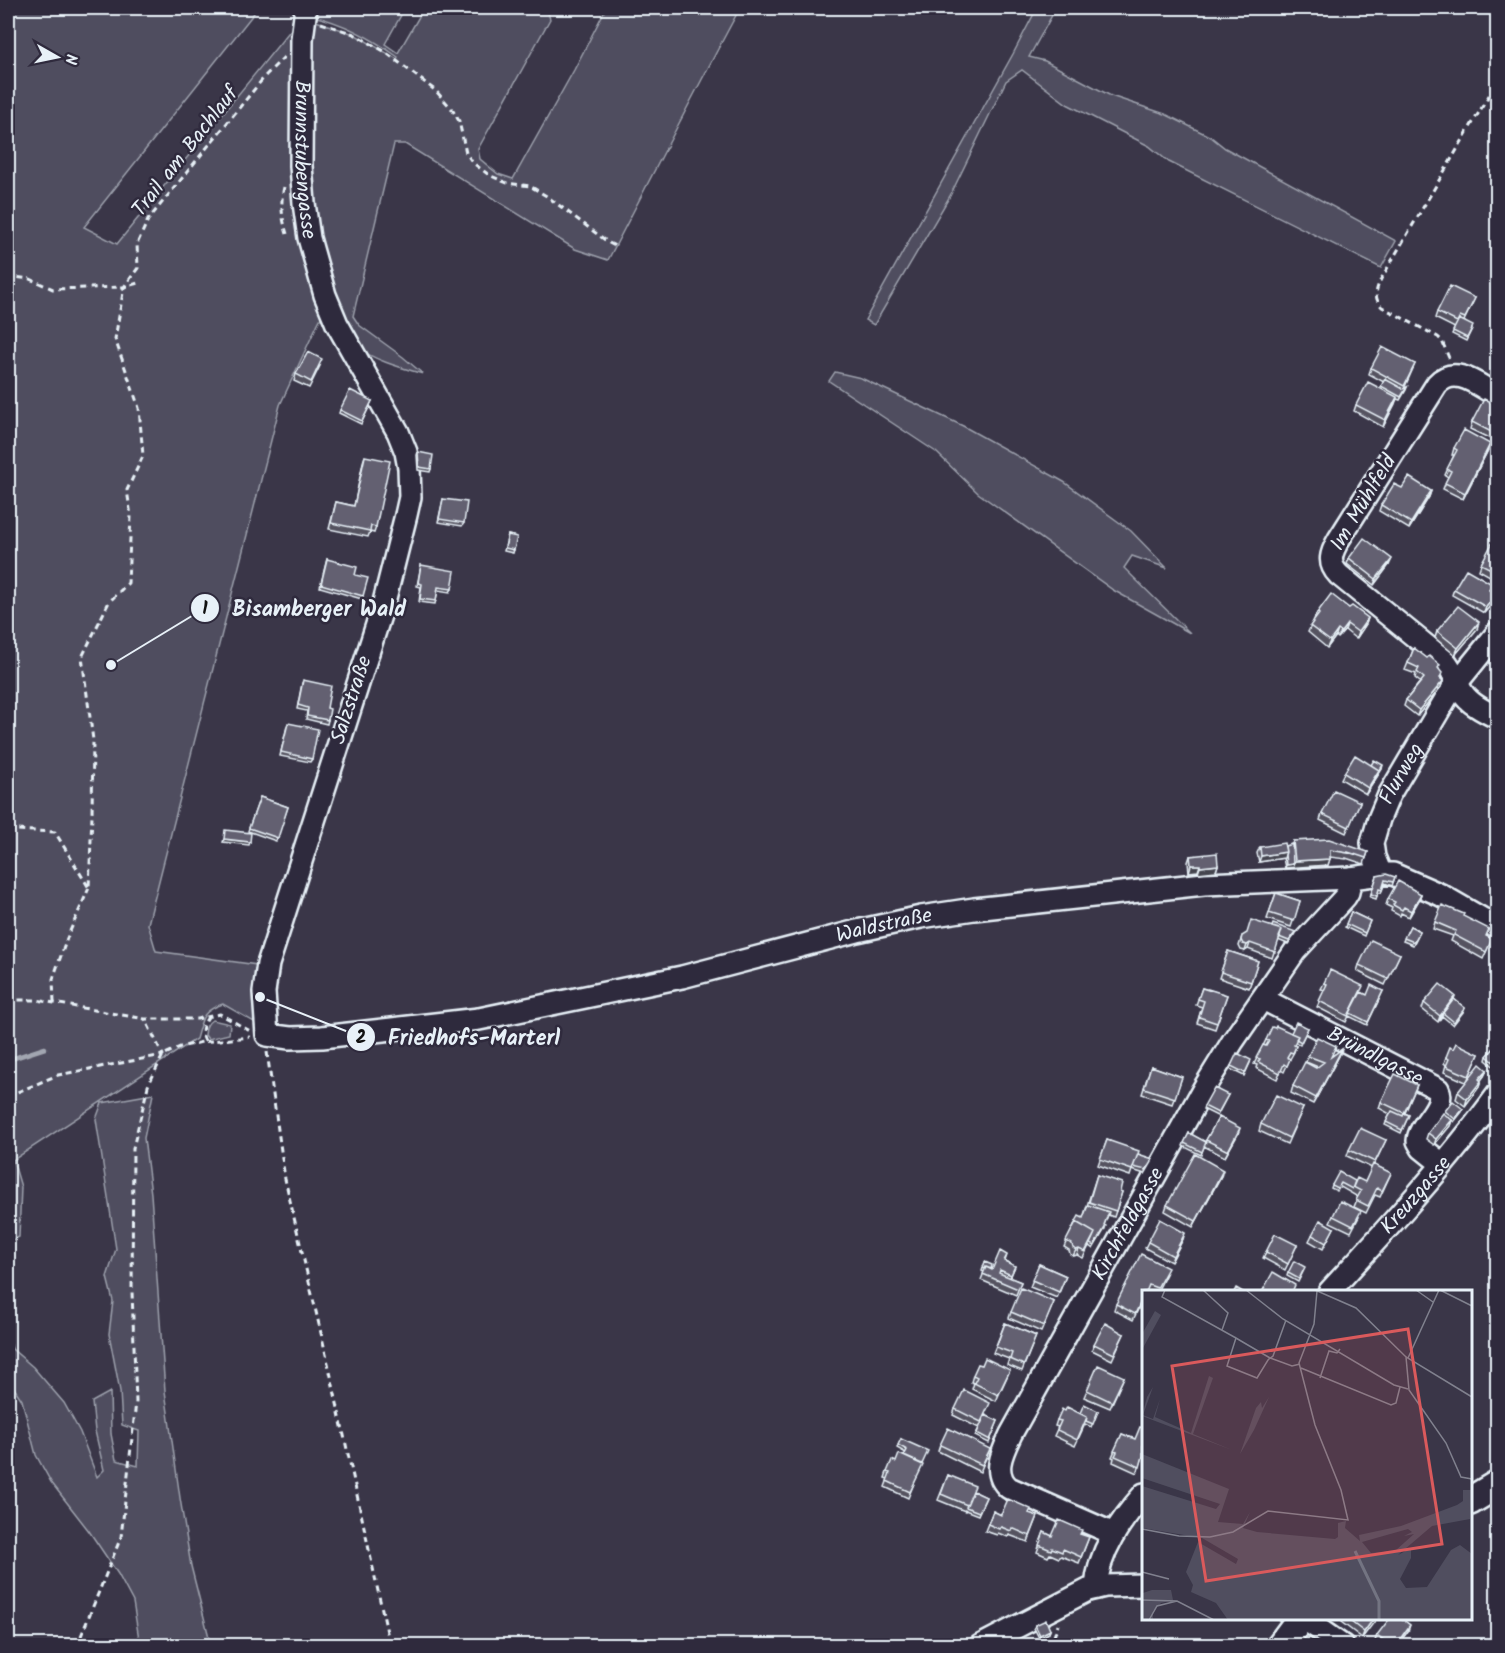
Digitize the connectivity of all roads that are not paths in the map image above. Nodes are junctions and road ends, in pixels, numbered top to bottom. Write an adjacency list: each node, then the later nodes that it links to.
1 (306, 8): 2 (street, Brunnstubengasse)
2 (330, 308): 11 (street, Salzstraße)
3 (1497, 396): 5 (street, Im Mühlfeld)
4 (1497, 632): 5 (street)
5 (1457, 682): 6 (street, Im Mühlfeld); 7 (street, Flurweg)
6 (1497, 718)
7 (1381, 874): 8 (street, Waldstraße); 9 (street, Waldstraße)
8 (1351, 878): 10 (street, Kirchfeldgasse); 11 (street, Waldstraße)
9 (1497, 928)
10 (1263, 999): 13 (street, Bründlgasse); 18 (street, Kirchfeldgasse)
11 (267, 1035)
12 (1497, 1094): 13 (street, Kreuzgasse)
13 (1442, 1164): 14 (street, Kreuzgasse)
14 (1331, 1290)
15 (1497, 1484): 17 (main road)
16 (1142, 1495): 18 (street)
17 (1472, 1500)
18 (1114, 1534): 20 (street)
19 (1142, 1585): 20 (street)
20 (1096, 1588): 23 (street)
21 (1300, 1620): 24 (main road)
22 (1305, 1620): 25 (street)
23 (980, 1646)
24 (1280, 1646)
25 (1343, 1646)

